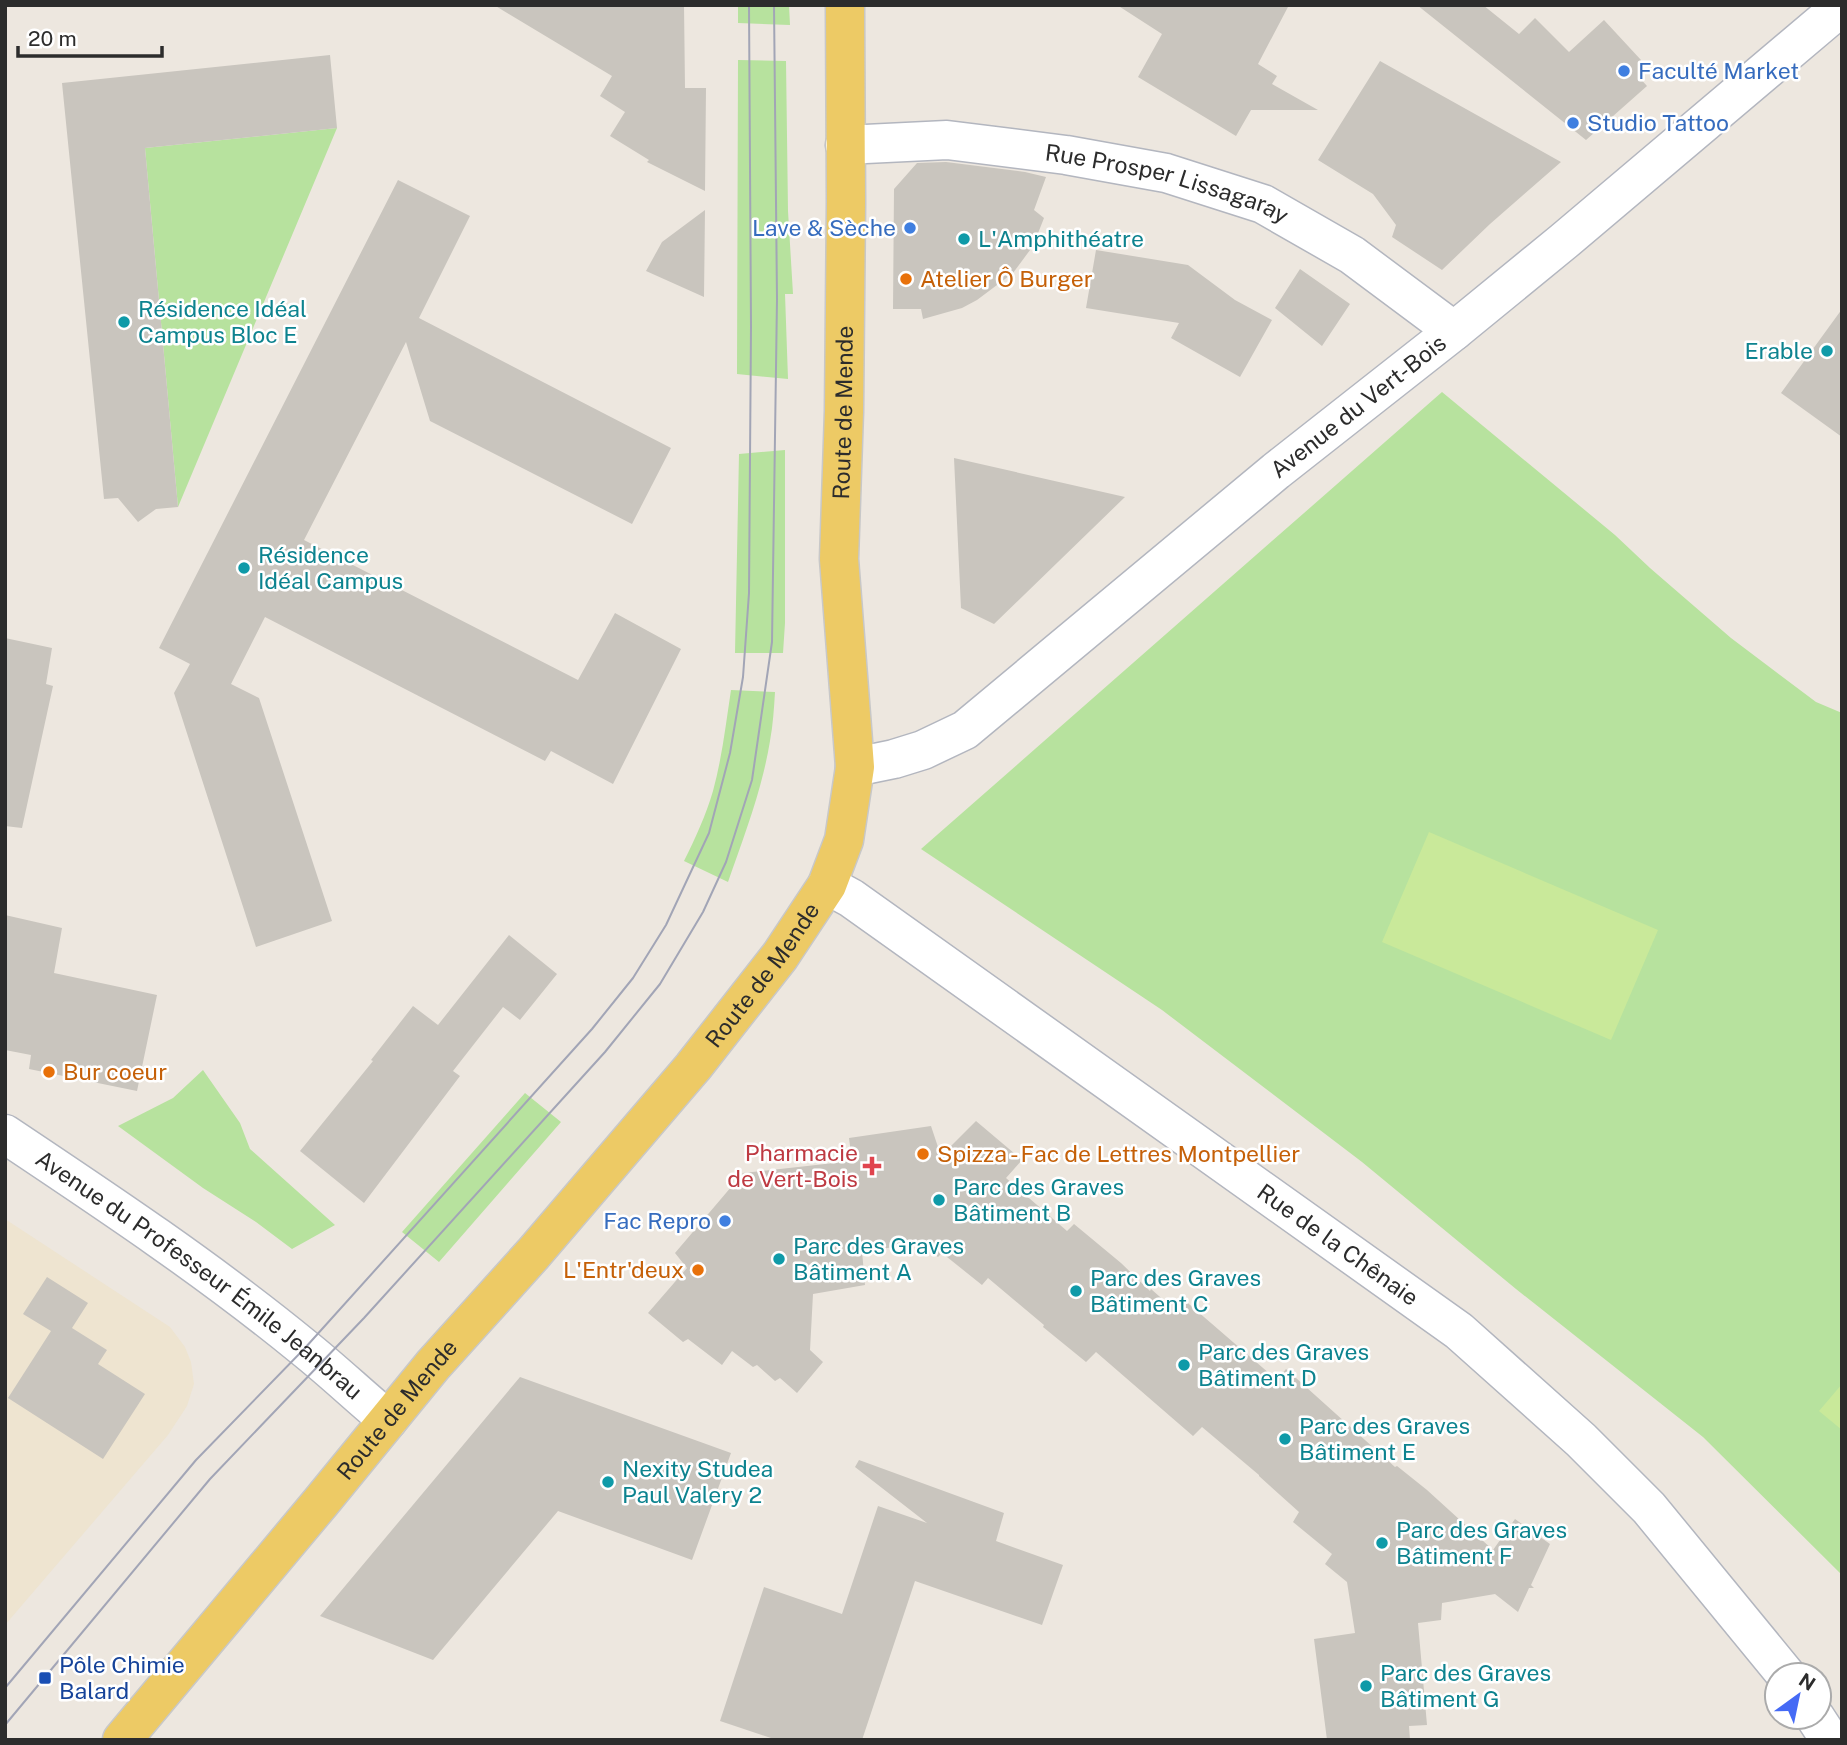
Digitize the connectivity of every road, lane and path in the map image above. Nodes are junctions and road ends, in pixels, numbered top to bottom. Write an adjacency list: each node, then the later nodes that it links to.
1 (845, 5): 3 (main road, Route de Mende)
2 (1842, 6): 4 (street, Avenue du Vert-Bois)
3 (845, 145): 4 (street, Rue Prosper Lissagaray); 5 (main road, Route de Mende)
4 (1454, 331): 5 (street, Avenue du Vert-Bois)
5 (855, 767): 6 (main road, Route de Mende)
6 (827, 885): 8 (main road, Route de Mende); 9 (street, Rue de la Chênaie)
7 (5, 1134): 8 (street, Avenue du Professeur Émile Jeanbrau)
8 (388, 1420): 10 (main road, Route de Mende)
9 (1775, 1661)
10 (122, 1740)

